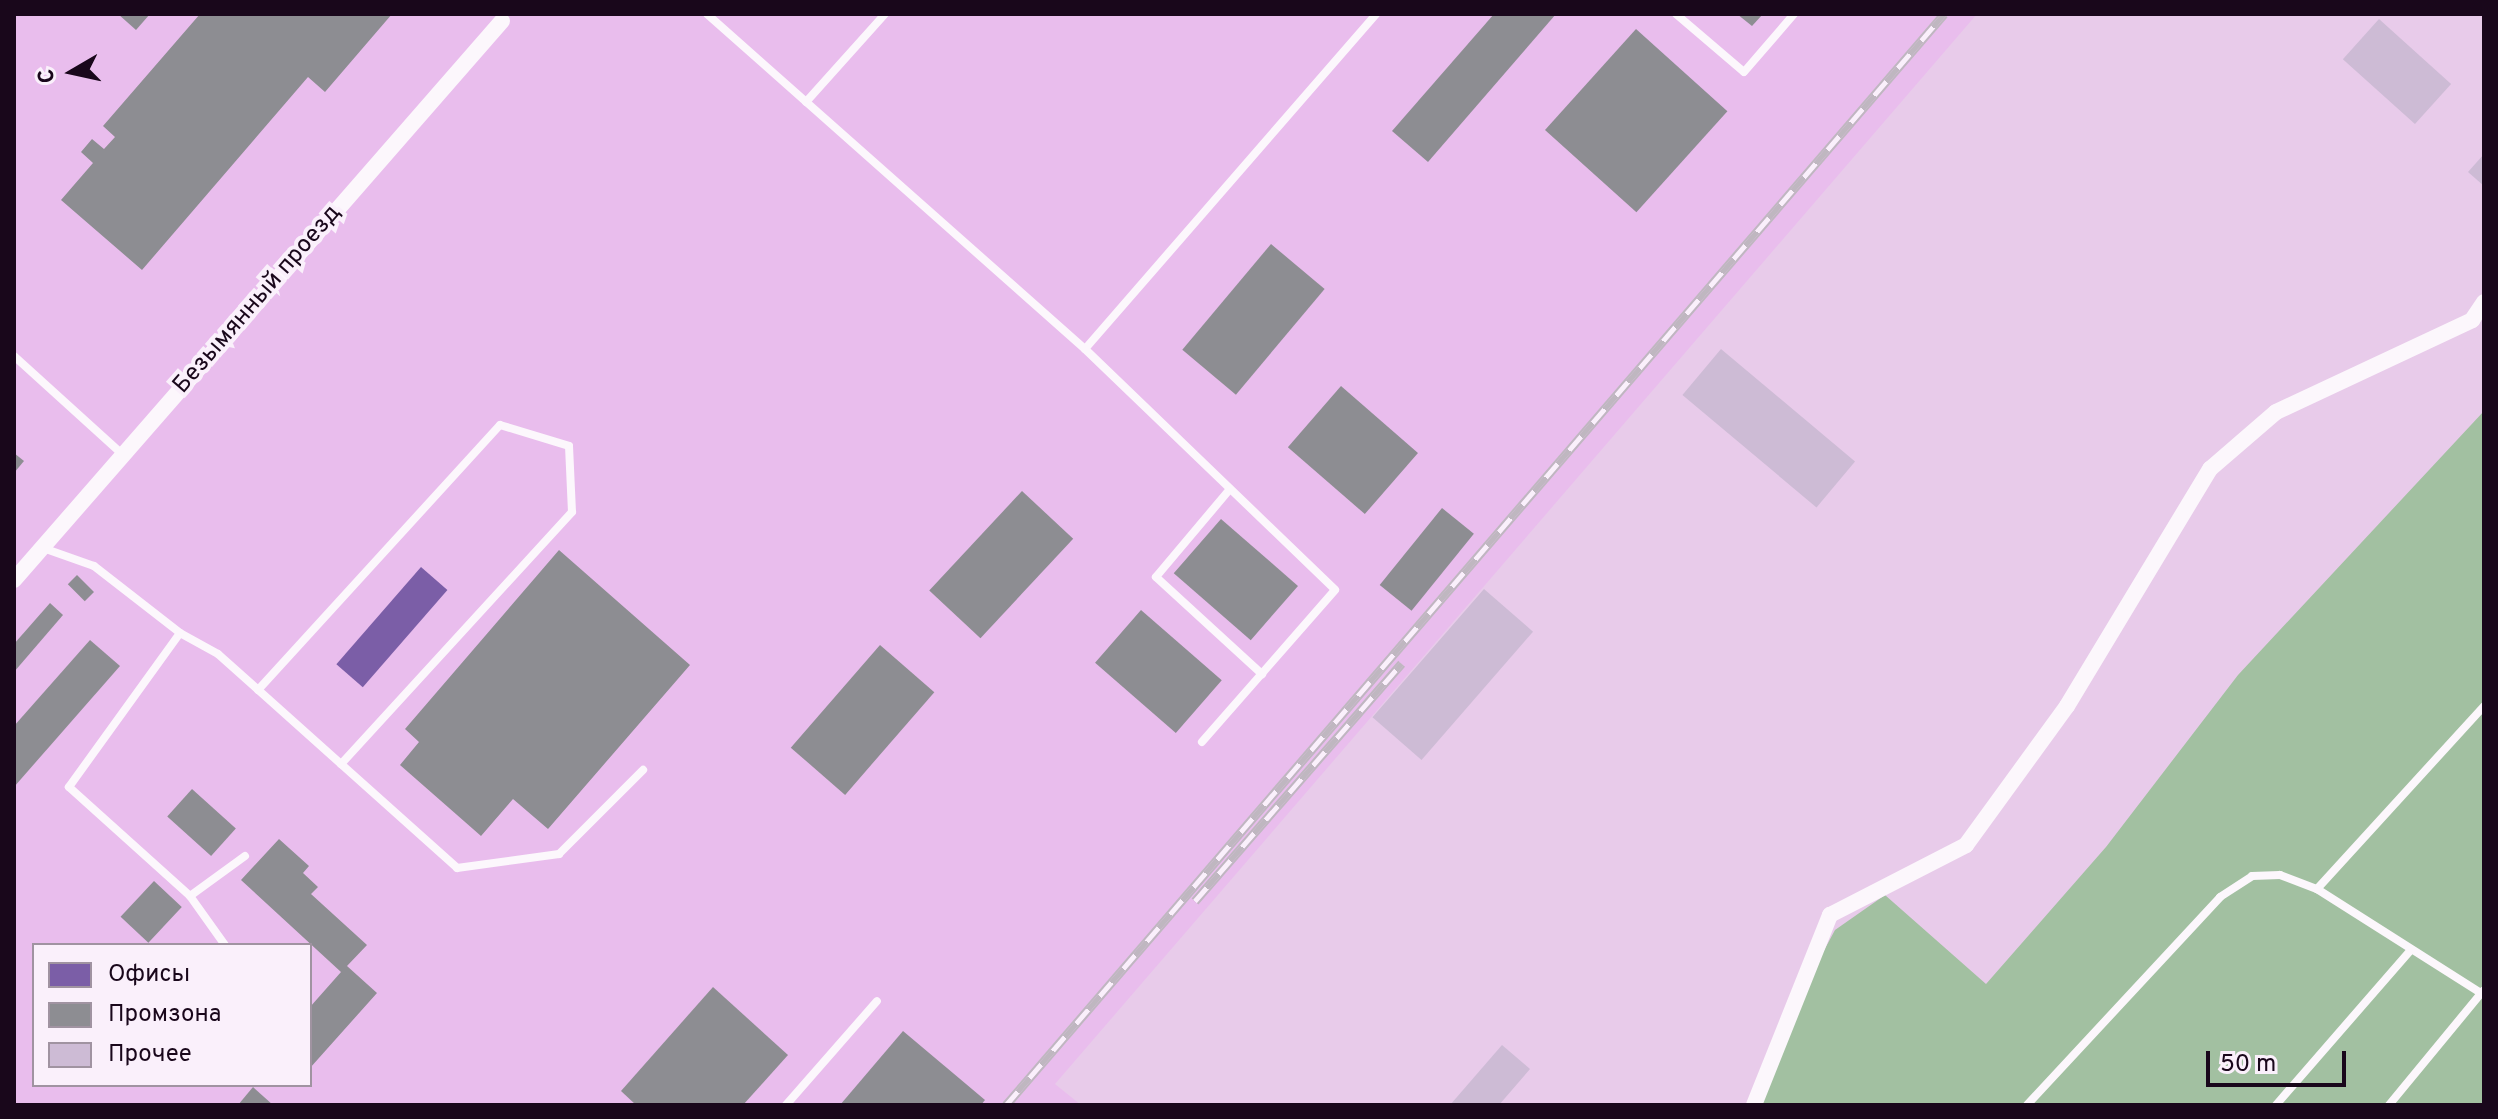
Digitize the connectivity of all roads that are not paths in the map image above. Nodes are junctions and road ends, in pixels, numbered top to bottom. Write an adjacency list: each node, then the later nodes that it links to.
1 (707, 14): 7 (lane)
2 (885, 14): 7 (lane)
3 (1376, 14): 9 (lane)
4 (1676, 14): 5 (lane)
5 (1794, 14)
6 (506, 17): 11 (street, Безымянный проезд)
7 (806, 102): 9 (lane)
8 (2484, 302): 30 (street)
9 (1085, 349): 12 (lane)
10 (14, 356): 11 (lane)
11 (123, 455): 13 (street, Безымянный проезд)
12 (1230, 489): 16 (lane); 16 (lane)
13 (42, 547): 14 (street, Безымянный проезд); 15 (lane)
14 (14, 580)
15 (180, 633): 17 (lane); 24 (lane)
16 (1262, 674): 19 (lane)
17 (258, 690): 20 (lane); 20 (lane)
18 (2484, 706): 23 (lane)
19 (1202, 742)
20 (341, 764): 21 (lane)
21 (643, 770)
22 (245, 856): 24 (lane)
23 (2317, 889): 26 (lane); 31 (lane)
24 (190, 896): 25 (lane)
25 (224, 943)
26 (2409, 952): 27 (lane); 32 (lane)
27 (2483, 993): 33 (lane)
28 (877, 1001): 29 (lane)
29 (786, 1105)
30 (1754, 1105)
31 (2027, 1105)
32 (2276, 1105)
33 (2389, 1105)

